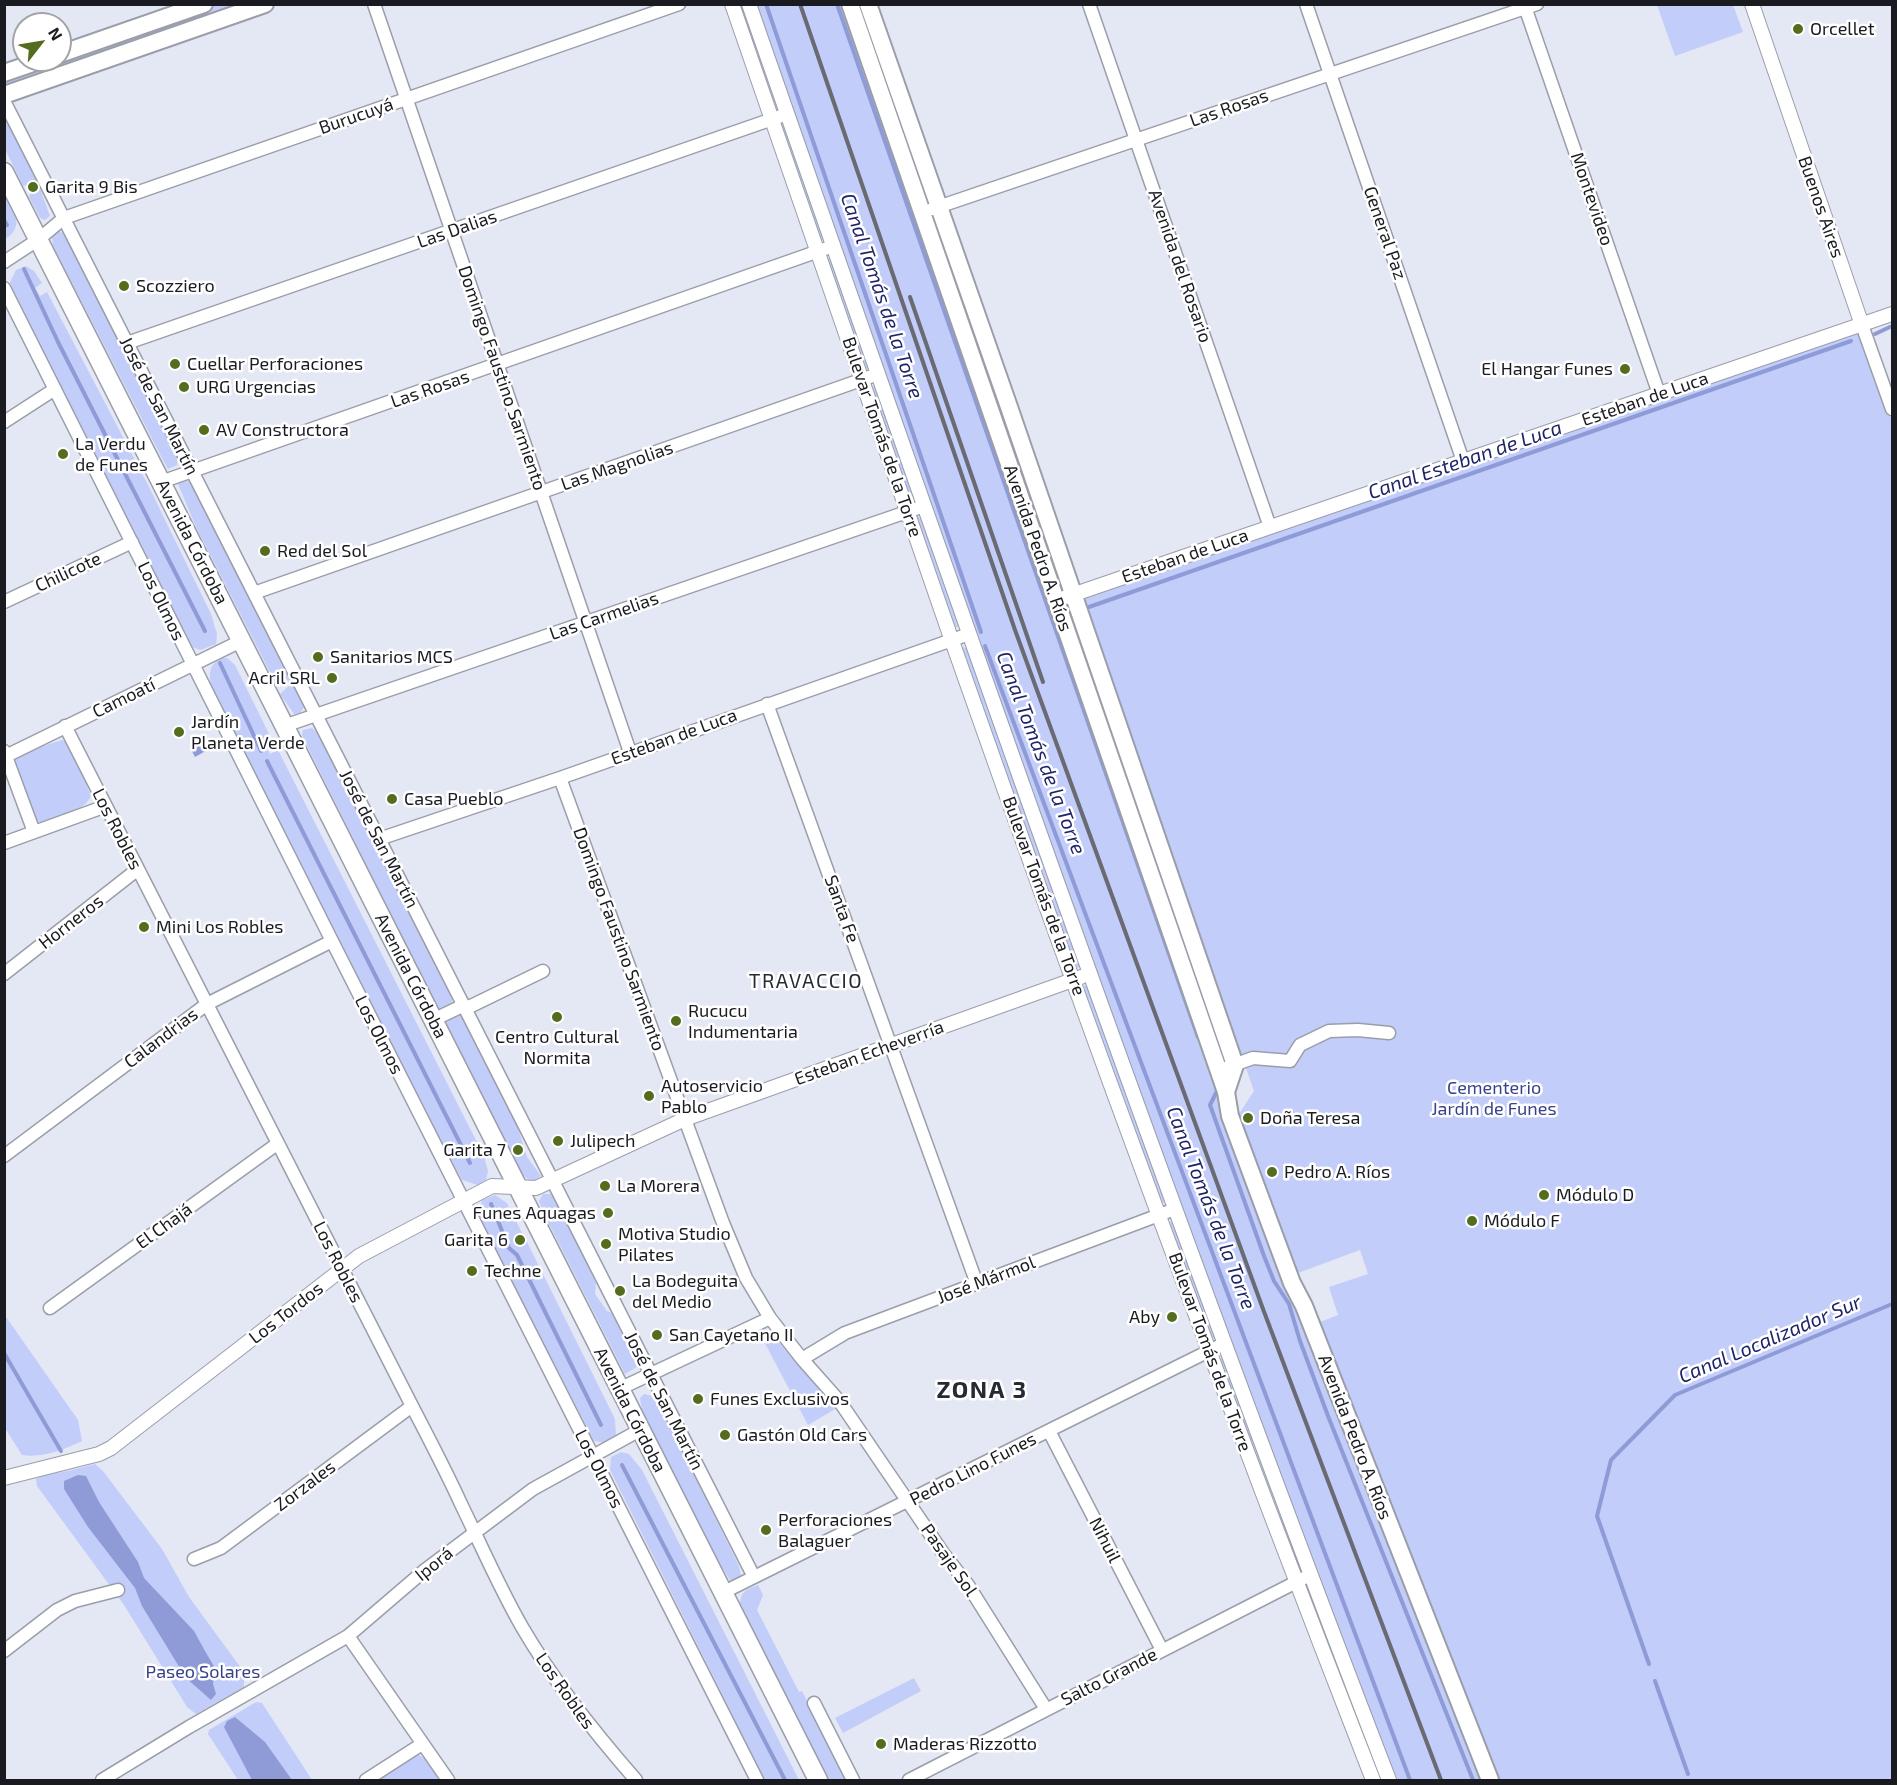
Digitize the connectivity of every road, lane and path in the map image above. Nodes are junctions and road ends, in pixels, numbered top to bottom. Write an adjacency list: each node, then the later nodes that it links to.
1 (204, 4): 13 (main road)
2 (265, 4): 15 (main road)
3 (374, 4): 16 (street, Domingo Faustino Sarmiento)
4 (679, 4): 16 (street, Burucuyá)
5 (732, 4): 19 (street, Bulevar Tomás de la Torre)
6 (749, 4): 18 (street, Bulevar Tomás de la Torre)
7 (850, 4): 23 (main road, Avenida Pedro A. Ríos)
8 (868, 4): 22 (main road, Avenida Pedro A. Ríos)
9 (1089, 4): 20 (street, Avenida del Rosario)
10 (1306, 4): 14 (street, General Paz)
11 (1752, 4): 32 (street, Buenos Aires)
12 (1529, 6): 14 (street, Las Rosas); 38 (street, Montevideo)
13 (72, 50)
14 (1330, 74): 20 (street, Las Rosas); 41 (street, General Paz)
15 (4, 94)
16 (407, 99): 24 (street, Burucuyá); 25 (street, Domingo Faustino Sarmiento)
17 (4, 101): 24 (street, José de San Martín)
18 (787, 114): 19 (street, Las Dalias); 27 (street, Bulevar Tomás de la Torre)
19 (772, 119): 25 (street, Las Dalias); 28 (street, Bulevar Tomás de la Torre)
20 (1136, 140): 22 (street, Las Rosas); 47 (street, Avenida del Rosario)
21 (4, 172): 26 (main road, Avenida Córdoba)
22 (939, 206): 23 (street, Las Rosas); 50 (main road, Avenida Pedro A. Ríos)
23 (922, 212): 51 (main road, Avenida Pedro A. Ríos)
24 (64, 218): 26 (street, Burucuyá); 33 (street, José de San Martín)
25 (452, 230): 33 (street, Las Dalias); 34 (street, Domingo Faustino Sarmiento)
26 (39, 239): 29 (street, Burucuyá); 43 (main road, Avenida Córdoba)
27 (833, 246): 28 (street, Las Rosas); 35 (street, Bulevar Tomás de la Torre)
28 (818, 251): 34 (street, Las Rosas); 36 (street, Bulevar Tomás de la Torre)
29 (4, 261)
30 (4, 288): 37 (street, Los Olmos)
31 (1893, 314): 32 (street, Esteban de Luca)
32 (1862, 325): 38 (street, Esteban de Luca); 39 (street, Buenos Aires)
33 (127, 343): 42 (street, José de San Martín)
34 (498, 365): 42 (street, Las Rosas); 44 (street, Domingo Faustino Sarmiento)
35 (878, 374): 36 (street, Las Magnolias); 45 (street, Bulevar Tomás de la Torre)
36 (862, 380): 44 (street, Las Magnolias); 46 (street, Bulevar Tomás de la Torre)
37 (55, 389): 40 (street); 48 (street, Los Olmos)
38 (1659, 394): 41 (street, Esteban de Luca)
39 (1893, 409)
40 (4, 422)
41 (1463, 461): 47 (street, Esteban de Luca)
42 (192, 472): 43 (street, Las Rosas); 49 (street, José de San Martín)
43 (161, 482): 55 (main road, Avenida Córdoba)
44 (541, 492): 49 (street, Las Magnolias); 53 (street, Domingo Faustino Sarmiento)
45 (924, 506): 46 (street, Las Carmelias); 54 (street, Bulevar Tomás de la Torre)
46 (908, 512): 53 (street, Las Carmelias); 56 (street, Bulevar Tomás de la Torre)
47 (1270, 527): 50 (street, Esteban de Luca)
48 (132, 542): 52 (street, Chilicote); 57 (street, Los Olmos)
49 (254, 593): 59 (street, José de San Martín)
50 (1072, 595): 51 (street, Esteban de Luca); 77 (main road, Avenida Pedro A. Ríos)
51 (1056, 600): 79 (main road, Avenida Pedro A. Ríos)
52 (4, 602)
53 (586, 622): 59 (street, Las Carmelias); 62 (street, Domingo Faustino Sarmiento)
54 (969, 634): 56 (street, Esteban de Luca); 73 (street, Bulevar Tomás de la Torre)
55 (241, 640): 57 (street, Camoatí); 61 (main road, Avenida Córdoba)
56 (951, 640): 58 (street, Esteban de Luca); 74 (street, Bulevar Tomás de la Torre)
57 (193, 664): 60 (street, Camoatí); 70 (street, Los Olmos)
58 (767, 704): 62 (street, Esteban de Luca); 81 (street, Santa Fe)
59 (316, 715): 61 (street, Las Carmelias); 67 (street, José de San Martín)
60 (65, 726): 63 (street, Camoatí); 65 (street, Los Robles)
61 (284, 726): 78 (main road, Avenida Córdoba)
62 (630, 752): 64 (street, Esteban de Luca)
63 (5, 753): 66 (street)
64 (560, 778): 67 (street, Esteban de Luca); 85 (street, Domingo Faustino Sarmiento)
65 (106, 806): 66 (street); 69 (street, Los Robles)
66 (34, 832): 68 (street)
67 (379, 839): 76 (street, José de San Martín)
68 (4, 843)
69 (138, 869): 72 (street, Horneros); 75 (street, Los Robles)
70 (332, 941): 75 (street, Calandrias); 90 (street, Los Olmos)
71 (543, 971): 76 (street)
72 (4, 974)
73 (1090, 974): 74 (street, Esteban Echeverría); 91 (street, Bulevar Tomás de la Torre)
74 (1074, 980): 81 (street, Esteban Echeverría); 92 (street, Bulevar Tomás de la Torre)
75 (207, 1004): 86 (street, Los Robles); 87 (street, Calandrias)
76 (463, 1006): 78 (street); 88 (street, José de San Martín)
77 (1219, 1017): 79 (main road); 82 (main road, Avenida Pedro A. Ríos)
78 (433, 1020): 89 (main road, Avenida Córdoba)
79 (1202, 1023): 83 (main road, Avenida Pedro A. Ríos)
80 (1389, 1033): 82 (street)
81 (891, 1045): 85 (street, Esteban Echeverría); 94 (street, Santa Fe)
82 (1235, 1065): 83 (street); 84 (main road, Avenida Pedro A. Ríos)
83 (1219, 1070): 84 (main road, Avenida Pedro A. Ríos)
84 (1226, 1092): 131 (main road, Avenida Pedro A. Ríos)
85 (685, 1119): 88 (street, Esteban Echeverría); 96 (street, Domingo Faustino Sarmiento)
86 (278, 1144): 93 (street, Los Robles); 95 (street, El Chajá)
87 (4, 1156)
88 (553, 1181): 89 (street, Esteban Echeverría); 100 (street, José de San Martín)
89 (517, 1187): 90 (street, Los Tordos); 101 (main road, Avenida Córdoba)
90 (464, 1201): 93 (street, Los Tordos); 105 (street, Los Olmos)
91 (1175, 1209): 92 (street, José Mármol); 97 (street, Bulevar Tomás de la Torre)
92 (1160, 1215): 94 (street, José Mármol); 98 (street, Bulevar Tomás de la Torre)
93 (342, 1269): 102 (street, Los Robles); 106 (street, Los Tordos)
94 (977, 1284): 99 (street, José Mármol)
95 (50, 1308)
96 (770, 1318): 99 (street, Domingo Faustino Sarmiento); 100 (street)
97 (1223, 1344): 98 (street, Pedro Lino Funes); 110 (street, Bulevar Tomás de la Torre)
98 (1210, 1351): 104 (street, Pedro Lino Funes); 112 (street, Bulevar Tomás de la Torre)
99 (802, 1359): 107 (street, Pasaje Sol)
100 (651, 1374): 101 (street); 111 (street, José de San Martín)
101 (619, 1389): 103 (main road, Avenida Córdoba)
102 (412, 1406): 108 (street, Los Robles); 109 (street, Zorzales)
103 (640, 1430): 105 (street, Iporá); 114 (main road, Avenida Córdoba)
104 (1049, 1431): 107 (street, Pedro Lino Funes); 116 (street, Nihuil)
105 (592, 1456): 108 (street, Iporá); 125 (street, Los Olmos)
106 (4, 1478)
107 (908, 1501): 111 (street, Pedro Lino Funes); 119 (street, Pasaje Sol)
108 (474, 1532): 115 (street, Iporá); 124 (street, Los Robles)
109 (194, 1559)
110 (1310, 1575): 112 (street, Salto Grande); 130 (street, Bulevar Tomás de la Torre)
111 (754, 1577): 114 (street, Pedro Lino Funes)
112 (1296, 1583): 116 (street, Salto Grande); 129 (street, Bulevar Tomás de la Torre)
113 (118, 1590): 117 (street)
114 (722, 1593): 126 (main road, Avenida Córdoba)
115 (348, 1636): 120 (street); 121 (street, Iporá)
116 (1162, 1650): 119 (street, Salto Grande)
117 (4, 1651)
118 (814, 1703): 127 (street)
119 (1046, 1709): 128 (street, Salto Grande)
120 (422, 1744): 122 (street); 123 (street)
121 (102, 1780)
122 (366, 1780)
123 (448, 1780)
124 (636, 1780)
125 (757, 1780)
126 (818, 1780)
127 (853, 1780)
128 (909, 1780)
129 (1373, 1780)
130 (1389, 1780)
131 (1490, 1780)

